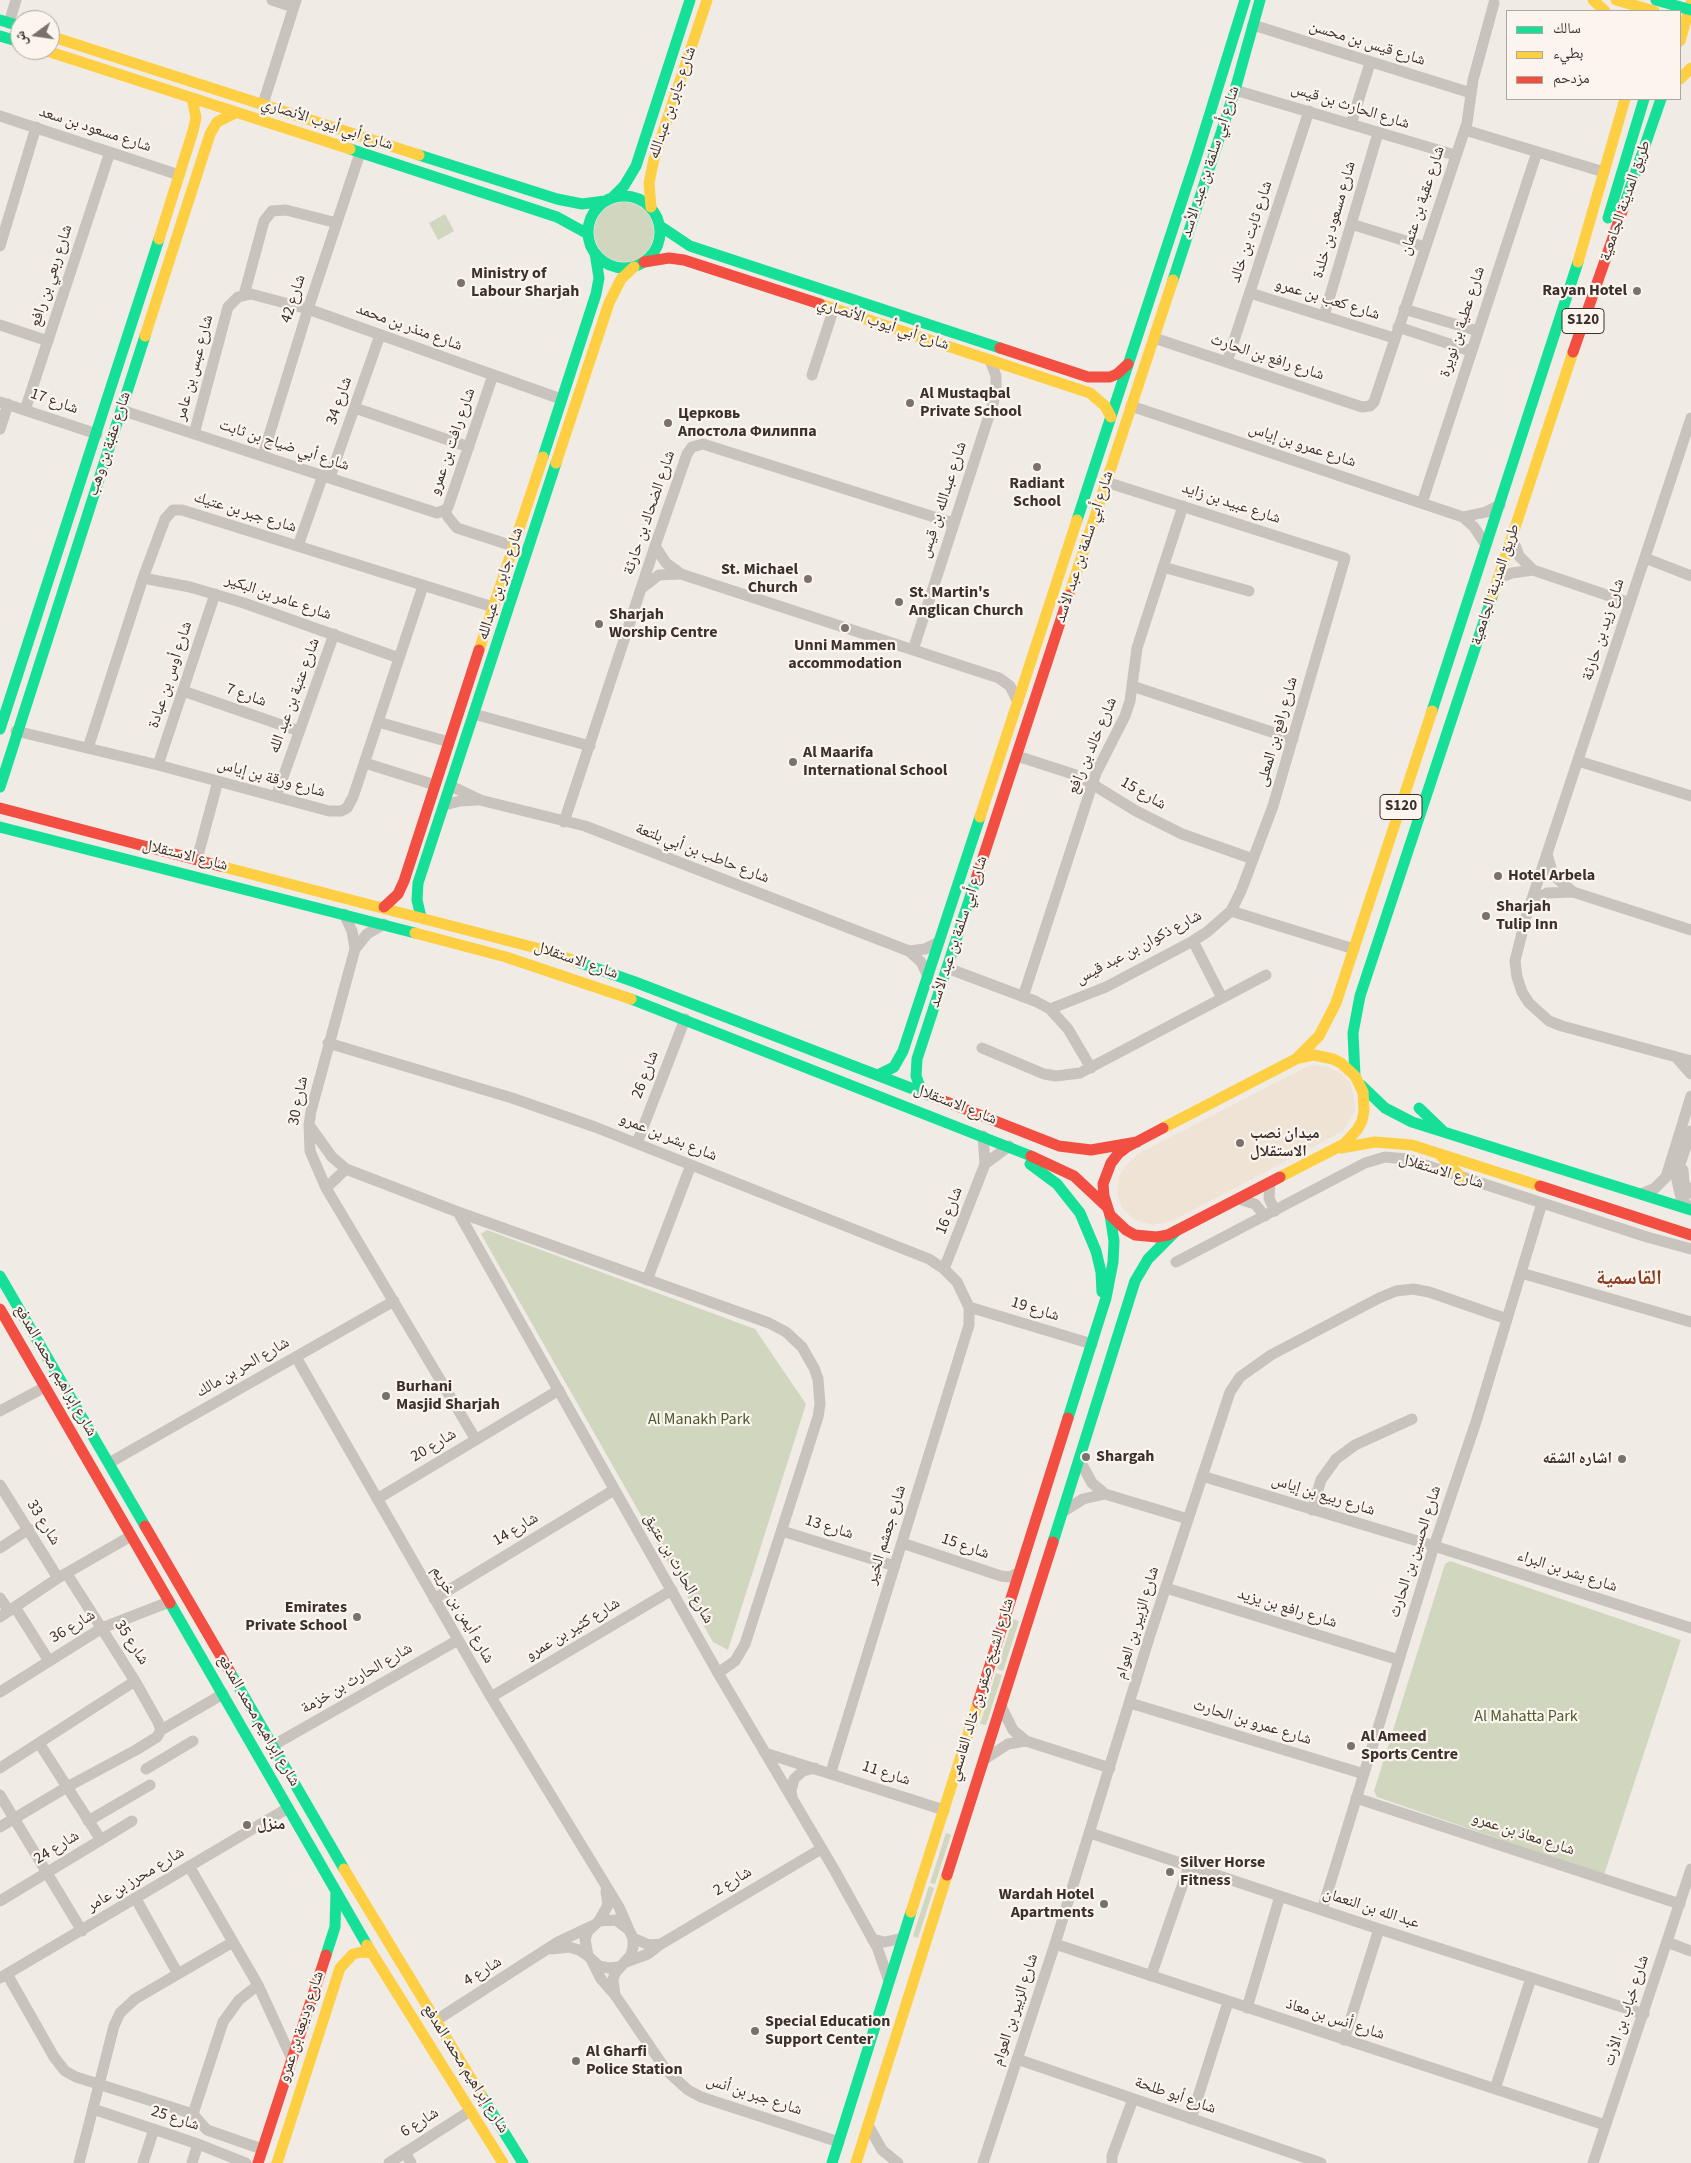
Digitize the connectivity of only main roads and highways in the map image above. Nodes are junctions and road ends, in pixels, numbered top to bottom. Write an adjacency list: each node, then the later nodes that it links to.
1 (690, 0): 23 (main road, شارع جابر بن عبدالله)
2 (708, 0): 24 (main road, شارع جابر بن عبدالله)
3 (1245, 0): 34 (main road, شارع أبي سلمة بن عبد الأسد)
4 (1250, 0): 12 (main road)
5 (1260, 0): 12 (main road, شارع أبي سلمة بن عبد الأسد)
6 (1593, 0): 9 (main road)
7 (1616, 0): 10 (main road)
8 (1656, 0): 11 (main road, bridge)
9 (1604, 10)
10 (1650, 10)
11 (1688, 12): 13 (main road)
12 (1253, 25): 47 (main road, شارع أبي سلمة بن عبد الأسد)
13 (1681, 37)
14 (60, 39): 23 (main road, شارع أبي أيوب الأنصاري)
15 (60, 55): 18 (main road, شارع أبي أيوب الأنصاري)
16 (1691, 68): 17 (main road)
17 (1681, 78)
18 (192, 98): 22 (main road, شارع أبي أيوب الأنصاري); 25 (main road, شارع عقبة بن وهب)
19 (1625, 100): 48 (main road, طريق المدينة الجامعية / S120)
20 (1644, 100): 30 (main road)
21 (1661, 102): 30 (main road, طريق المدينة الجامعية / S120)
22 (235, 112): 27 (main road, شارع أبي أيوب الأنصاري); 28 (main road, شارع عقبة بن وهب)
23 (609, 199): 24 (main road); 27 (main road)
24 (650, 207): 26 (main road)
25 (164, 220): 28 (main road); 36 (main road, شارع عقبة بن وهب)
26 (660, 226): 31 (main road); 33 (main road, شارع أبي أيوب الأنصاري)
27 (588, 234): 29 (main road)
28 (174, 244): 37 (main road, شارع عقبة بن وهب)
29 (595, 253): 31 (main road); 40 (main road, شارع جابر بن عبدالله)
30 (1605, 262): 50 (main road, طريق المدينة الجامعية / S120)
31 (639, 265): 32 (main road, شارع أبي أيوب الأنصاري); 42 (main road, شارع جابر بن عبدالله)
32 (976, 356): 33 (main road); 35 (main road, شارع أبي أيوب الأنصاري)
33 (1031, 358): 34 (main road, شارع أبي أيوب الأنصاري)
34 (1128, 364): 35 (main road, شارع أبي سلمة بن عبد الأسد)
35 (1111, 417): 46 (main road, شارع أبي سلمة بن عبد الأسد)
36 (24, 654): 37 (main road); 38 (main road, شارع عقبة بن وهب)
37 (32, 685): 39 (main road, شارع عقبة بن وهب)
38 (0, 729)
39 (0, 788): 41 (main road, شارع عقبة بن وهب)
40 (431, 797): 42 (main road); 44 (main road, شارع جابر بن عبدالله)
41 (4, 809): 44 (main road, شارع الاستقلال)
42 (438, 824): 45 (main road, شارع جابر بن عبدالله)
43 (0, 827): 52 (main road, شارع الاستقلال)
44 (384, 907): 45 (main road, شارع الاستقلال)
45 (421, 917): 49 (main road, شارع الاستقلال)
46 (924, 988): 47 (main road); 49 (main road, شارع أبي سلمة بن عبد الأسد)
47 (935, 1006): 51 (main road, شارع أبي سلمة بن عبد الأسد)
48 (1296, 1059): 50 (main road); 55 (main road)
49 (878, 1075): 51 (main road, شارع الاستقلال)
50 (1357, 1079): 54 (main road); 57 (main road, طريق المدينة الجامعية)
51 (922, 1092): 52 (main road); 55 (main road, شارع الاستقلال)
52 (876, 1093): 56 (main road, شارع الاستقلال)
53 (1419, 1108): 54 (main road)
54 (1446, 1134): 60 (main road)
55 (1137, 1142): 65 (main road, شارع الشيخ صقر بن خالد القاسمي)
56 (1014, 1148): 65 (main road, شارع الاستقلال); 72 (main road)
57 (1336, 1149): 59 (main road, شارع الاستقلال); 67 (main road)
58 (1529, 1149): 60 (main road)
59 (1438, 1154): 62 (main road); 66 (main road, شارع الاستقلال)
60 (1517, 1156): 63 (main road)
61 (1619, 1174): 63 (main road)
62 (1461, 1177)
63 (1622, 1189): 64 (main road)
64 (1691, 1210)
65 (1108, 1211): 67 (main road, شارع الاستقلال); 72 (main road, شارع الشيخ صقر بن خالد القاسمي)
66 (1633, 1216): 68 (main road, شارع الاستقلال); 69 (main road)
67 (1177, 1230): 74 (main road, شارع الشيخ صقر بن خالد القاسمي)
68 (1691, 1235)
69 (1647, 1237)
70 (0, 1276): 82 (main road, شارع إبراهيم محمد المدفع)
71 (0, 1310): 75 (main road, شارع إبراهيم محمد المدفع)
72 (1103, 1310): 73 (main road, شارع الشيخ صقر بن خالد القاسمي)
73 (1075, 1396): 74 (main road); 77 (main road, شارع الشيخ صقر بن خالد القاسمي)
74 (1086, 1442): 81 (main road, شارع الشيخ صقر بن خالد القاسمي)
75 (336, 1890): 76 (main road, شارع إبراهيم محمد المدفع); 78 (main road, شارع وديعة بن عمرو)
76 (372, 1953): 79 (main road, شارع إبراهيم محمد المدفع); 80 (main road, شارع وديعة بن عمرو)
77 (889, 1983): 81 (main road); 87 (main road, شارع الشيخ صقر بن خالد القاسمي)
78 (311, 2001): 80 (main road); 83 (main road, شارع وديعة بن عمرو)
79 (427, 2041): 82 (main road); 85 (main road, شارع إبراهيم محمد المدفع)
80 (317, 2042): 84 (main road, شارع وديعة بن عمرو)
81 (888, 2061): 88 (main road, شارع الشيخ صقر بن خالد القاسمي)
82 (474, 2083): 86 (main road, شارع إبراهيم محمد المدفع)
83 (258, 2163)
84 (277, 2163)
85 (502, 2163)
86 (523, 2163)
87 (832, 2163)
88 (856, 2163)

